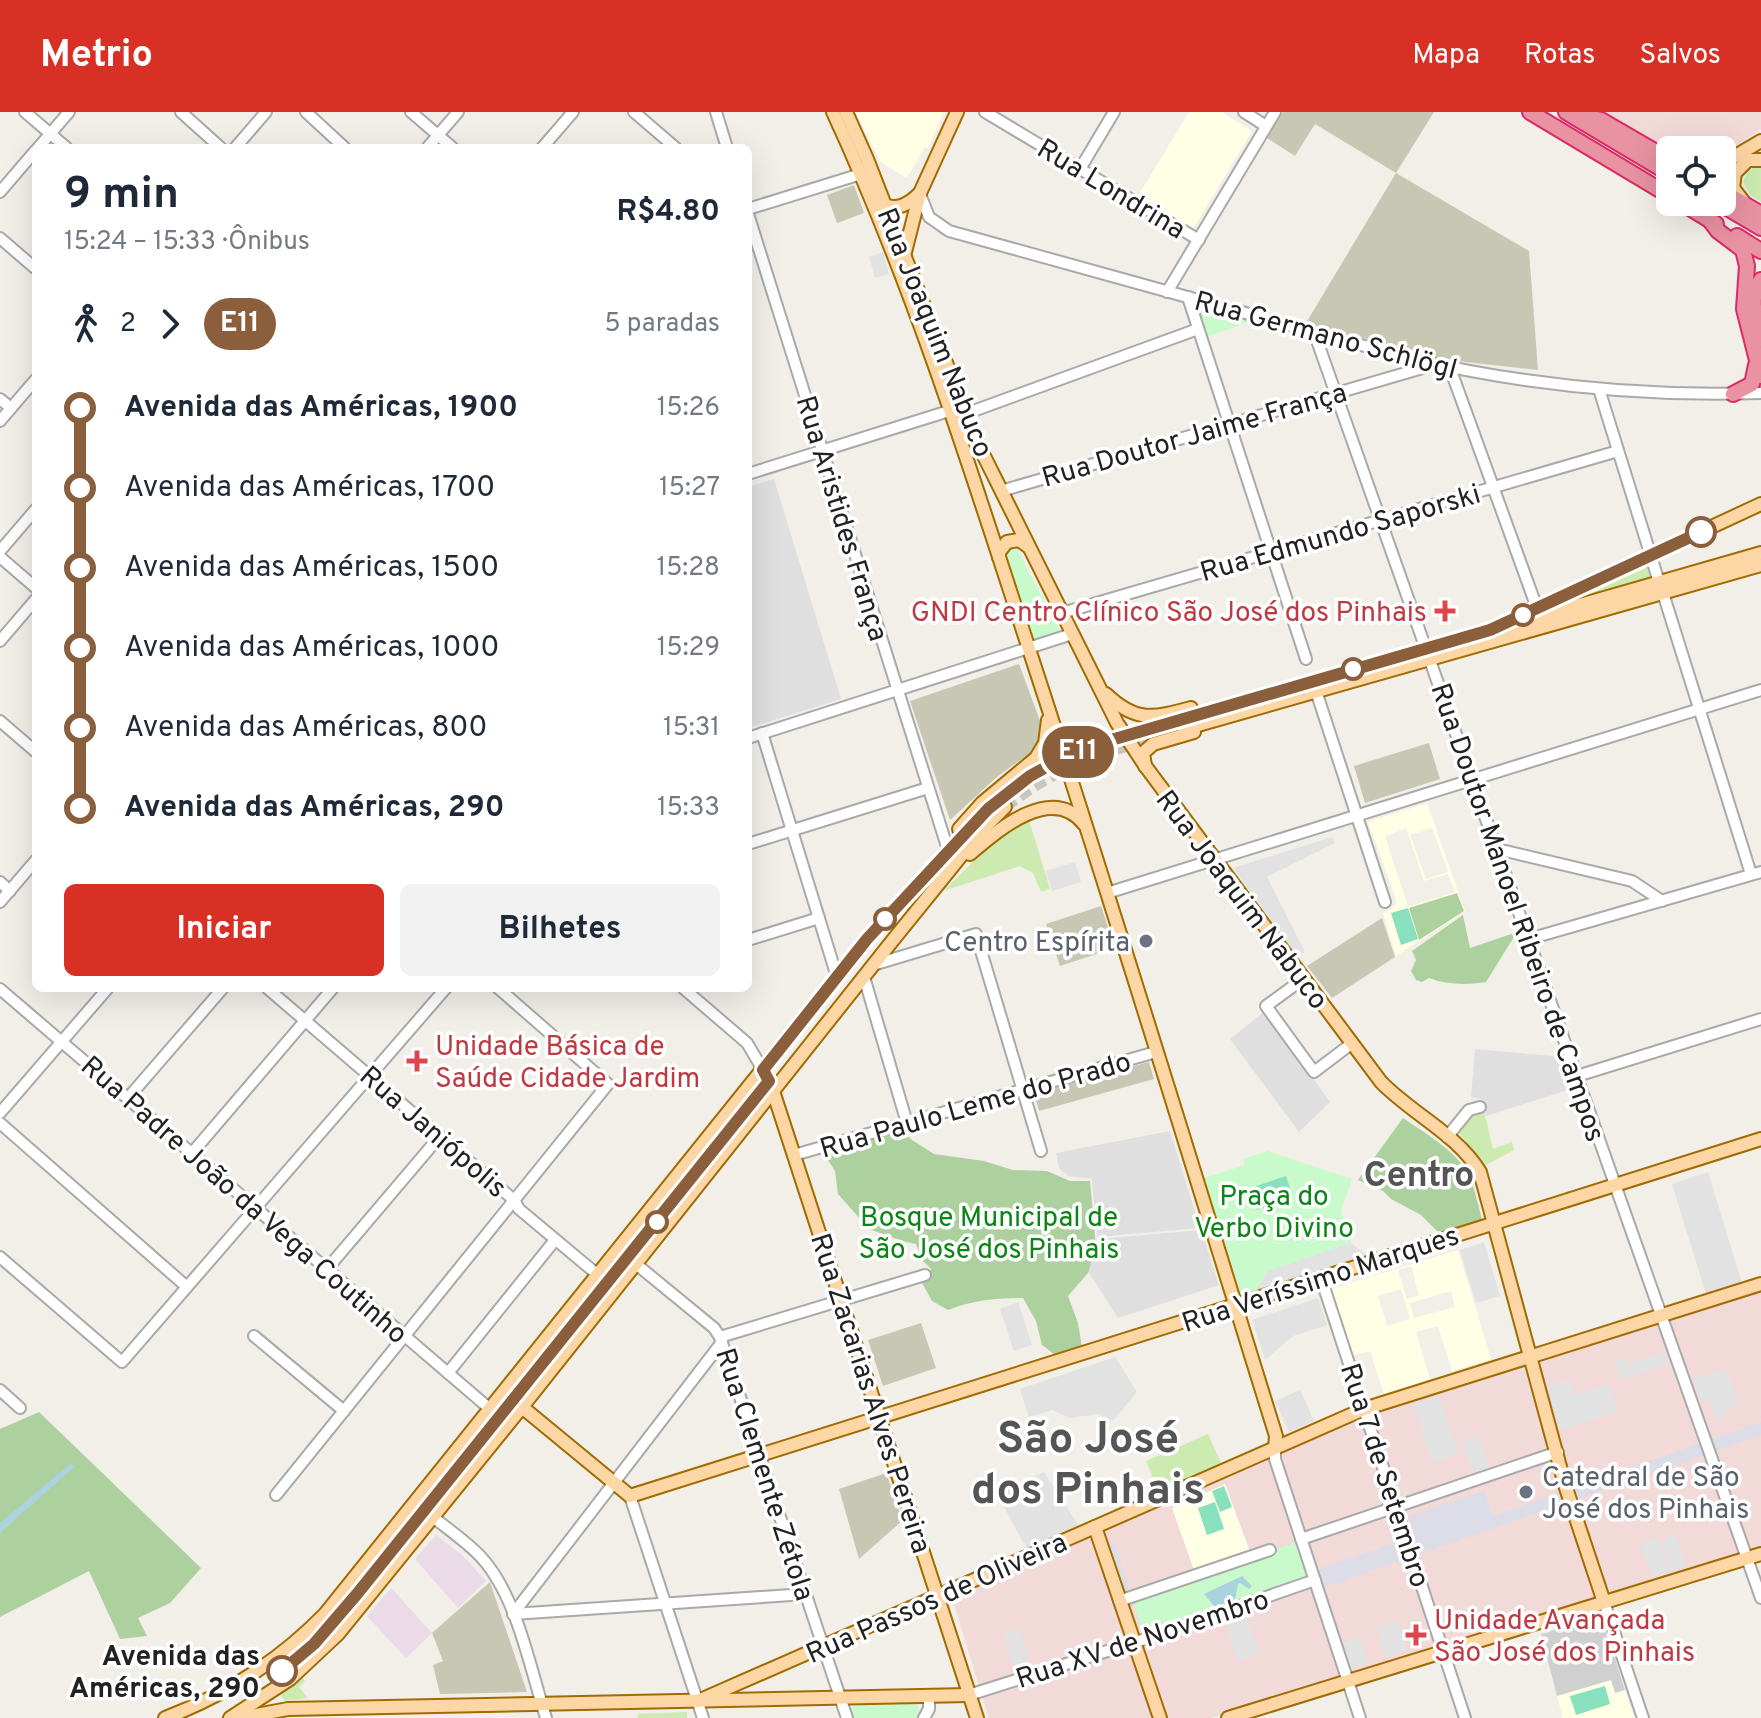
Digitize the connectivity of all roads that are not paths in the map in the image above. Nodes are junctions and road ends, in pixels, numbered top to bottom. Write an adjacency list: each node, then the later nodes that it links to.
1 (25, 112): 21 (street)
2 (69, 112): 21 (street)
3 (181, 112): 26 (street)
4 (266, 112): 27 (street)
5 (306, 112): 28 (street)
6 (411, 112): 22 (street)
7 (458, 112): 22 (street)
8 (573, 112): 31 (street)
9 (634, 112): 32 (street)
10 (716, 112): 33 (street)
11 (833, 112): 40 (main road, Rua Joaquim Nabuco)
12 (846, 112): 46 (main road, Rua Joaquim Nabuco)
13 (957, 112): 43 (main road)
14 (985, 112): 39 (street, Rua Londrina)
15 (1114, 112): 39 (street)
16 (1244, 112): 20 (street)
17 (1275, 112): 20 (street)
18 (1530, 112): 41 (highway)
19 (1569, 112): 34 (highway); 38 (highway)
20 (1266, 126): 55 (street)
21 (50, 134): 24 (street); 25 (street)
22 (438, 135): 29 (street); 30 (street)
23 (1761, 141): 36 (main road)
24 (41, 144)
25 (62, 144)
26 (217, 144)
27 (238, 144)
28 (341, 144)
29 (430, 144)
30 (448, 144)
31 (545, 144)
32 (671, 144)
33 (726, 144)
34 (1656, 152)
35 (32, 155): 42 (street)
36 (1736, 156)
37 (1761, 160): 47 (main road)
38 (1656, 165)
39 (1080, 169): 55 (street, Rua Londrina)
40 (861, 174): 44 (main road, Rua Joaquim Nabuco); 48 (street)
41 (1656, 188)
42 (0, 192)
43 (920, 193): 46 (main road); 57 (main road); 60 (street, Rua Germano Schlögl)
44 (869, 195): 46 (main road); 75 (main road, Rua Joaquim Nabuco)
45 (1736, 199): 47 (highway)
46 (885, 206): 57 (main road, Rua Joaquim Nabuco)
47 (1754, 210)
48 (752, 211)
49 (1736, 213): 53 (highway)
50 (1704, 216): 51 (highway)
51 (1709, 219): 56 (highway); 67 (highway)
52 (752, 225): 79 (street, Rua Aristides França)
53 (1761, 228)
54 (0, 238): 58 (street)
55 (1199, 240): 60 (street)
56 (1761, 251)
57 (904, 256): 76 (main road, Rua Joaquim Nabuco)
58 (32, 266)
59 (1761, 280): 64 (highway)
60 (1167, 292): 61 (street, Rua Germano Schlögl)
61 (1188, 297): 62 (street); 63 (street, Rua Germano Schlögl)
62 (1198, 329): 76 (street); 78 (street)
63 (1314, 332): 65 (street, Rua Germano Schlögl); 70 (street, Rua Doutor Manoel Ribeiro de Campos)
64 (1761, 340)
65 (1434, 364): 66 (street, Rua Germano Schlögl); 70 (street, Rua Doutor Jaime França)
66 (1450, 368): 69 (street, Rua Germano Schlögl); 82 (street)
67 (1759, 371): 72 (highway)
68 (32, 384): 74 (street)
69 (1599, 389): 72 (street, Rua Germano Schlögl); 80 (street)
70 (1336, 393): 78 (street, Rua Doutor Jaime França); 87 (street, Rua Doutor Manoel Ribeiro de Campos)
71 (1761, 393): 72 (street, Rua Germano Schlögl)
72 (1733, 394)
73 (0, 399): 74 (street)
74 (11, 408): 77 (street)
75 (952, 410): 79 (street); 88 (main road, Rua Joaquim Nabuco)
76 (965, 414): 83 (main road, Rua Joaquim Nabuco)
77 (0, 421)
78 (1229, 424): 83 (street, Rua Doutor Jaime França); 91 (street)
79 (822, 450): 81 (street); 110 (street, Rua Aristides França)
80 (1618, 451): 82 (street, Rua Edmundo Saporski); 93 (street)
81 (752, 473)
82 (1493, 487): 87 (street, Rua Edmundo Saporski); 100 (street)
83 (1001, 491): 86 (main road, Rua Joaquim Nabuco)
84 (1761, 504): 93 (main road)
85 (32, 514): 90 (street)
86 (1014, 517): 88 (main road); 89 (main road, Rua Joaquim Nabuco)
87 (1381, 520): 91 (street, Rua Edmundo Saporski); 106 (street, Rua Doutor Manoel Ribeiro de Campos)
88 (990, 529): 95 (main road, Rua Joaquim Nabuco)
89 (1029, 547): 95 (main road); 101 (main road, Rua Joaquim Nabuco)
90 (0, 551)
91 (1271, 552): 101 (street, Rua Edmundo Saporski); 107 (street)
92 (1761, 553): 98 (main road)
93 (1651, 555): 98 (street); 100 (main road)
94 (0, 557): 97 (street)
95 (999, 557): 105 (main road, Rua Joaquim Nabuco)
96 (1761, 565): 98 (main road)
97 (32, 585)
98 (1661, 587): 102 (main road); 106 (main road); 114 (street)
99 (32, 604): 104 (street)
100 (1537, 608): 102 (main road)
101 (1062, 613): 103 (main road, Rua Joaquim Nabuco)
102 (1490, 630): 106 (main road)
103 (1072, 634): 105 (street); 108 (main road, Rua Joaquim Nabuco)
104 (0, 641)
105 (1029, 650): 110 (street); 113 (main road, Rua Joaquim Nabuco)
106 (1428, 654): 111 (main road); 112 (main road); 121 (street, Rua Doutor Manoel Ribeiro de Campos)
107 (1306, 659)
108 (1098, 686): 112 (main road); 120 (main road, Rua Joaquim Nabuco)
109 (1761, 690): 114 (street)
110 (898, 691): 117 (street); 122 (street, Rua Aristides França)
111 (1316, 691): 112 (main road); 123 (street)
112 (1294, 692): 116 (main road); 120 (main road)
113 (1047, 705): 125 (main road, Rua Joaquim Nabuco); 127 (main road)
114 (1699, 709): 121 (street); 134 (street)
115 (0, 721): 119 (street)
116 (1182, 724)
117 (762, 733): 118 (street); 126 (street)
118 (752, 737)
119 (32, 749)
120 (1146, 767): 131 (main road, Rua Joaquim Nabuco)
121 (1472, 779): 123 (street); 129 (street, Rua Doutor Manoel Ribeiro de Campos)
122 (928, 788): 124 (street, Rua Aristides França); 126 (street)
123 (1357, 815): 131 (street); 140 (street)
124 (939, 823): 127 (street); 130 (street, Rua Aristides França)
125 (1086, 826): 133 (main road); 137 (main road, Rua Joaquim Nabuco)
126 (792, 830): 128 (street); 141 (street)
127 (958, 830): 130 (main road)
128 (752, 843)
129 (1497, 849): 138 (street); 143 (street, Rua Doutor Manoel Ribeiro de Campos)
130 (950, 852): 133 (main road); 145 (main road)
131 (1214, 859): 137 (street); 147 (main road, Rua Joaquim Nabuco)
132 (32, 865): 136 (street)
133 (950, 872): 144 (main road)
134 (1756, 873): 138 (street)
135 (0, 882): 136 (street)
136 (10, 891): 139 (street)
137 (1107, 893): 160 (main road, Rua Joaquim Nabuco)
138 (1662, 901): 143 (street)
139 (0, 902)
140 (1385, 902)
141 (819, 918): 142 (street); 145 (street)
142 (752, 939)
143 (1529, 939): 163 (street, Rua Doutor Manoel Ribeiro de Campos)
144 (873, 965): 146 (main road); 164 (street)
145 (837, 977): 161 (main road)
146 (864, 977): 165 (main road); 170 (street)
147 (1303, 979): 159 (main road, Rua Joaquim Nabuco); 159 (street)
148 (0, 989): 158 (street, Rua Padre João da Vega Coutinho)
149 (105, 992): 158 (street)
150 (220, 992): 166 (street)
151 (272, 992): 157 (street, Rua Janiópolis)
152 (330, 992): 157 (street)
153 (443, 992): 162 (street)
154 (503, 992): 178 (street)
155 (688, 992): 161 (street)
156 (1761, 1019): 163 (street)
157 (305, 1020): 162 (street, Rua Janiópolis); 175 (street)
158 (62, 1042): 166 (street, Rua Padre João da Vega Coutinho); 168 (street)
159 (1351, 1044): 172 (main road, Rua Joaquim Nabuco)
160 (1156, 1052): 164 (street, Rua Paulo Leme do Prado); 191 (main road, Rua Joaquim Nabuco)
161 (763, 1070): 165 (main road, Rua Zacarias Alves Pereira); 185 (main road)
162 (370, 1076): 171 (street, Rua Janiópolis); 179 (street)
163 (1577, 1076): 177 (street, Rua Doutor Manoel Ribeiro de Campos)
164 (1023, 1090): 170 (street, Rua Paulo Leme do Prado); 174 (street)
165 (773, 1091): 176 (main road, Rua Zacarias Alves Pereira); 183 (main road)
166 (128, 1098): 175 (street, Rua Padre João da Vega Coutinho)
167 (1480, 1107): 172 (street)
168 (0, 1113)
169 (0, 1123): 189 (street)
170 (907, 1123): 176 (street, Rua Paulo Leme do Prado)
171 (440, 1136): 178 (street, Rua Janiópolis); 184 (street)
172 (1447, 1137): 180 (main road, Rua Joaquim Nabuco)
173 (1761, 1139): 177 (main road, Rua Veríssimo Marques)
174 (1041, 1151)
175 (192, 1153): 179 (street, Rua Padre João da Vega Coutinho)
176 (794, 1155): 190 (main road, Rua Zacarias Alves Pereira)
177 (1616, 1185): 180 (main road, Rua Veríssimo Marques); 192 (street, Rua Doutor Manoel Ribeiro de Campos)
178 (514, 1200): 181 (street, Rua Janiópolis); 194 (street)
179 (255, 1208): 184 (street, Rua Padre João da Vega Coutinho); 189 (street)
180 (1495, 1223): 187 (main road, Rua Veríssimo Marques); 196 (main road, Rua Joaquim Nabuco)
181 (555, 1240): 185 (street, Rua Janiópolis); 197 (street)
182 (0, 1257): 189 (street)
183 (636, 1264): 195 (street, Rua Clemente Zétola); 199 (main road)
184 (327, 1269): 194 (street, Rua Padre João da Vega Coutinho)
185 (598, 1275): 201 (main road)
186 (925, 1275): 190 (street)
187 (1321, 1278): 191 (main road, Rua Veríssimo Marques); 202 (street, Rua 7 de Setembro)
188 (1761, 1284): 192 (main road, Rua Passos de Oliveira)
189 (187, 1287)
190 (841, 1300): 195 (street); 204 (main road, Rua Zacarias Alves Pereira)
191 (1235, 1305): 204 (main road, Rua Veríssimo Marques); 205 (main road, Rua Joaquim Nabuco)
192 (1662, 1316): 196 (main road, Rua Passos de Oliveira); 217 (street, Rua Doutor Manoel Ribeiro de Campos)
193 (254, 1336): 203 (street)
194 (404, 1336): 197 (street, Rua Padre João da Vega Coutinho); 203 (street)
195 (721, 1340): 207 (street, Rua Clemente Zétola); 208 (street)
196 (1532, 1357): 202 (main road, Rua Passos de Oliveira); 206 (main road, Rua Joaquim Nabuco)
197 (448, 1373): 201 (street, Rua Padre João da Vega Coutinho)
198 (0, 1390): 200 (street)
199 (522, 1407): 201 (main road); 208 (main road); 212 (main road)
200 (20, 1408)
201 (490, 1409): 237 (main road)
202 (1364, 1409): 205 (main road, Rua Passos de Oliveira); 211 (street, Rua 7 de Setembro)
203 (344, 1411): 209 (street)
204 (879, 1417): 207 (main road, Rua Veríssimo Marques); 220 (main road, Rua Zacarias Alves Pereira)
205 (1275, 1448): 213 (main road, Rua Passos de Oliveira); 214 (street)
206 (1558, 1452): 211 (street); 223 (main road, Rua Joaquim Nabuco)
207 (759, 1455): 210 (main road, Rua Veríssimo Marques); 219 (street, Rua Clemente Zétola)
208 (613, 1483): 210 (main road); 225 (street)
209 (276, 1495)
210 (630, 1496): 224 (street)
211 (1396, 1507): 214 (street); 228 (street, Rua 7 de Setembro)
212 (433, 1517): 225 (street); 238 (main road)
213 (1095, 1527): 220 (main road, Rua Passos de Oliveira); 222 (main road)
214 (1301, 1539): 218 (street)
215 (1270, 1550): 222 (street)
216 (1761, 1554): 217 (main road)
217 (1747, 1558): 221 (street, Rua Doutor Manoel Ribeiro de Campos); 223 (main road)
218 (1315, 1580): 226 (street, Rua XV de Novembro); 229 (street)
219 (806, 1594): 224 (street); 227 (street, Rua Clemente Zétola)
220 (937, 1596): 227 (main road, Rua Passos de Oliveira); 230 (main road, Rua Zacarias Alves Pereira)
221 (1761, 1598)
222 (1119, 1601): 226 (main road)
223 (1604, 1602): 228 (main road); 247 (street)
224 (665, 1604): 225 (street); 233 (street)
225 (513, 1614): 235 (street)
226 (1134, 1642): 230 (street, Rua XV de Novembro); 243 (main road)
227 (823, 1647): 232 (street, Rua Clemente Zétola); 233 (main road, Rua Passos de Oliveira)
228 (1443, 1651): 229 (main road); 246 (street, Rua 7 de Setembro)
229 (1348, 1681): 244 (main road); 245 (street)
230 (969, 1695): 231 (main road); 242 (main road, Rua Zacarias Alves Pereira)
231 (929, 1696): 232 (main road); 241 (street)
232 (840, 1698): 233 (main road); 240 (street, Rua Clemente Zétola)
233 (698, 1701): 235 (main road); 239 (street)
234 (400, 1712): 235 (main road); 236 (main road)
235 (544, 1712)
236 (247, 1717)
237 (165, 1718)
238 (230, 1718)
239 (703, 1718)
240 (847, 1718)
241 (924, 1718)
242 (977, 1718)
243 (1160, 1718)
244 (1228, 1718)
245 (1360, 1718)
246 (1465, 1718)
247 (1643, 1718)

